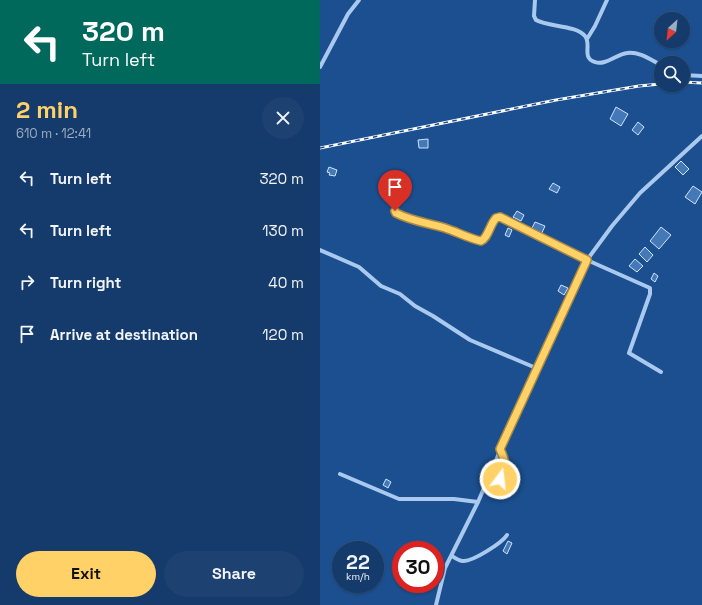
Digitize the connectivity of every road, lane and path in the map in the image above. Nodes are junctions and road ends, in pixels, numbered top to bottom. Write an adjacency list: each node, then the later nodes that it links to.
1 (359, 0): 6 (street)
2 (535, 0): 4 (street)
3 (607, 0): 4 (street)
4 (586, 40): 5 (street)
5 (654, 62)
6 (320, 67)
7 (690, 75): 8 (street)
8 (702, 76)
9 (702, 136): 12 (street)
10 (398, 193): 12 (street)
11 (320, 250): 13 (street)
12 (587, 260): 13 (street); 14 (street)
13 (536, 368): 15 (street)
14 (660, 372)
15 (500, 449): 17 (street); 17 (street)
16 (340, 474): 18 (street)
17 (486, 484): 18 (street)
18 (478, 502): 20 (street)
19 (507, 535): 20 (street)
20 (452, 556): 21 (street)
21 (436, 605)

